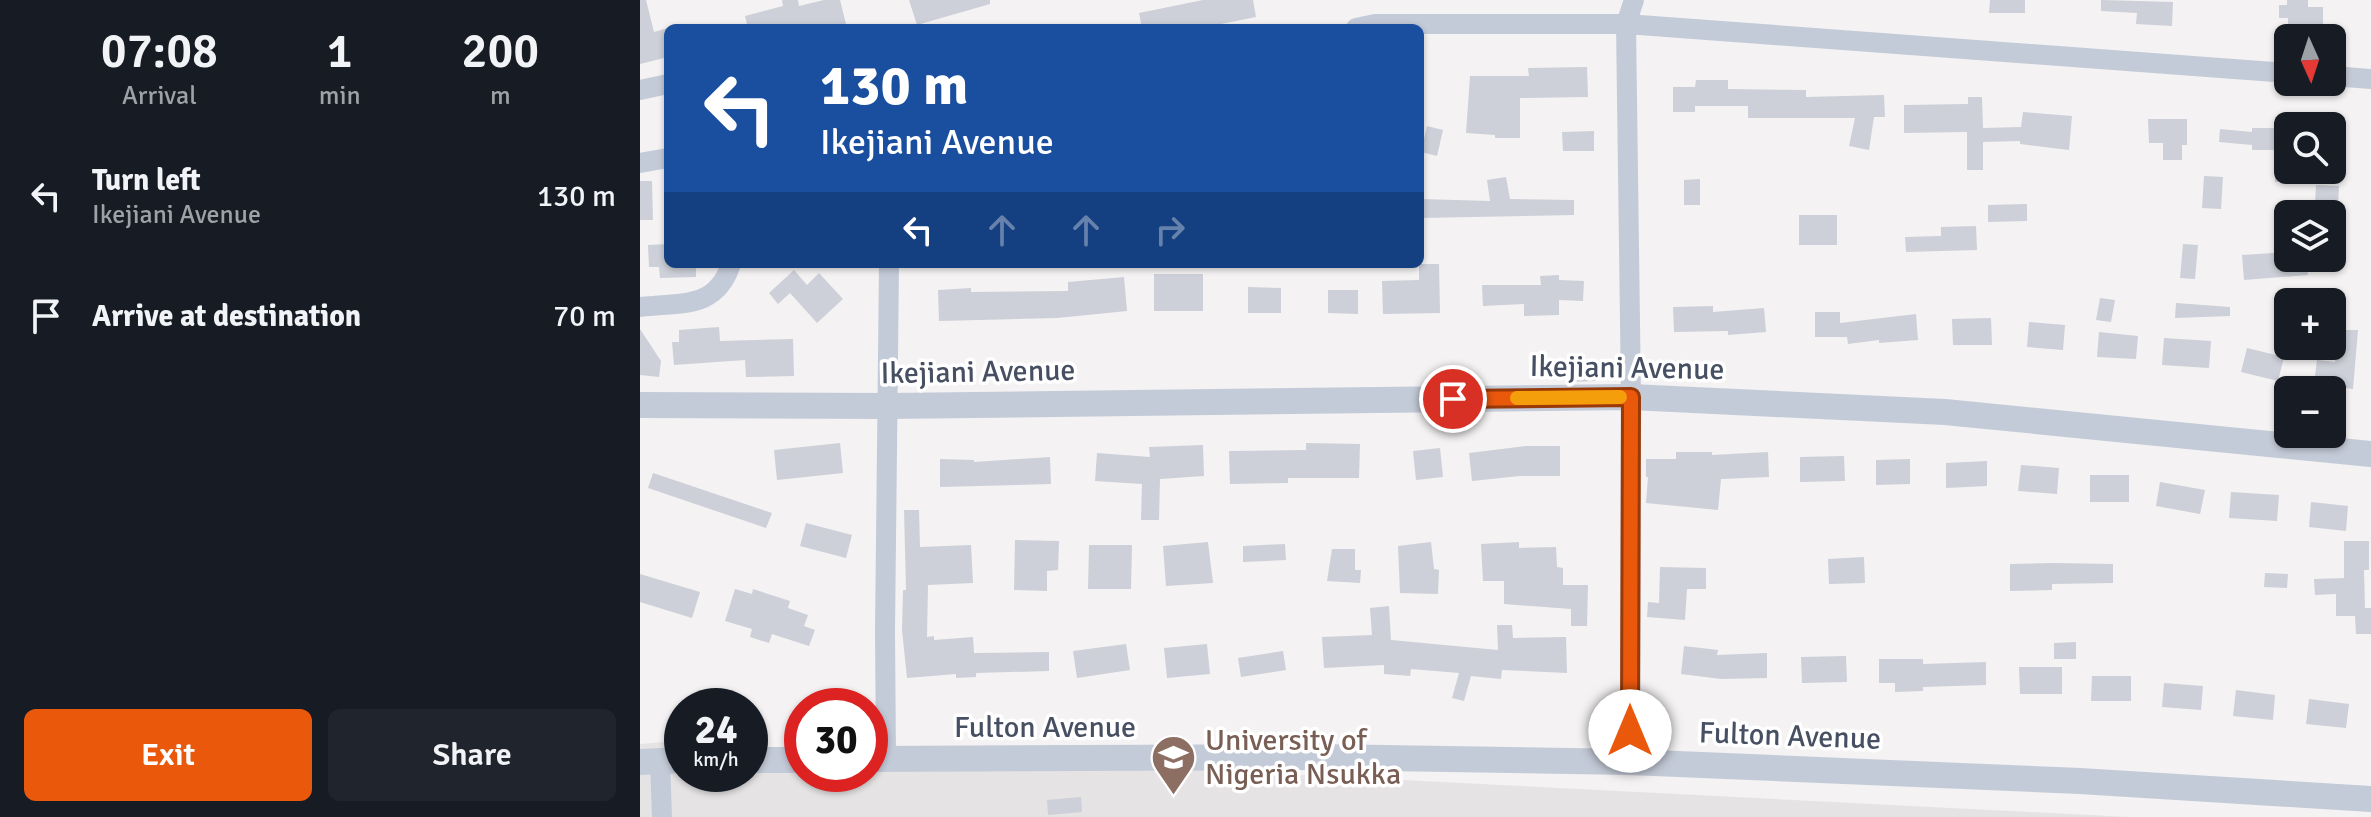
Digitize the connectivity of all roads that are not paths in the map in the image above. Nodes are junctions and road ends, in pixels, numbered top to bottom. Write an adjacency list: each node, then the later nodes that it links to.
1 (1634, 0): 5 (street)
2 (1375, 24): 4 (street)
3 (1424, 24): 5 (street)
4 (1424, 24)
5 (1626, 24): 6 (street); 16 (street)
6 (2274, 72)
7 (2346, 77): 8 (street)
8 (2371, 79)
9 (664, 85): 10 (street)
10 (640, 90)
11 (664, 159): 12 (street)
12 (640, 163)
13 (730, 268): 15 (street)
14 (889, 268): 18 (street)
15 (640, 307)
16 (1631, 397): 18 (street, Ikejiani Avenue); 19 (street, Ikejiani Avenue); 23 (street)
17 (640, 405): 18 (street, Ikejiani Avenue)
18 (888, 406): 20 (street)
19 (2371, 454)
20 (880, 688)
21 (888, 759): 23 (street, Fulton Avenue)
22 (661, 761): 25 (street)
23 (1630, 762): 24 (street, Fulton Avenue)
24 (2371, 799)
25 (662, 817)

